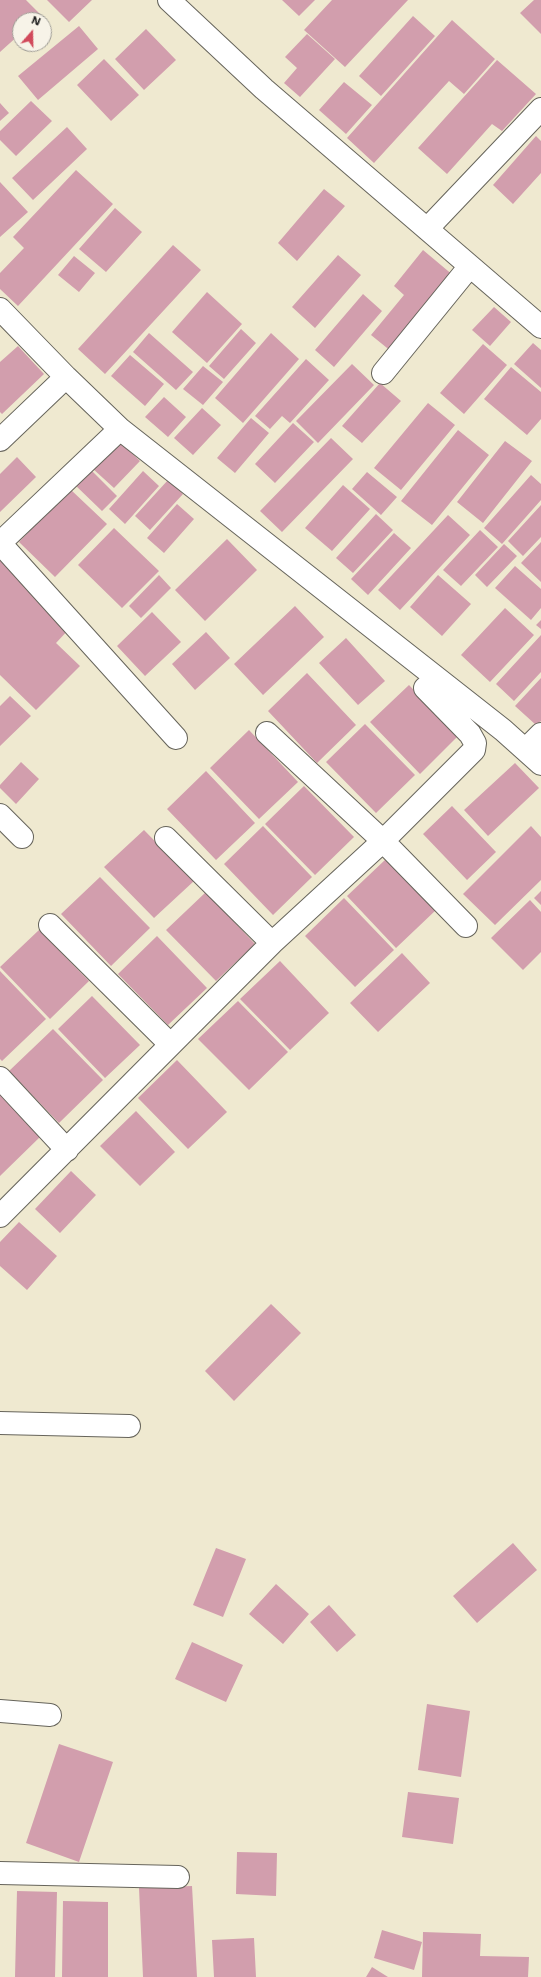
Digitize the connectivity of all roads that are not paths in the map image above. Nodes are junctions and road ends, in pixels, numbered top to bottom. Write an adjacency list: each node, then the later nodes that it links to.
1 (169, 0): 3 (street)
2 (541, 109): 3 (street)
3 (427, 229): 4 (street)
4 (470, 266): 6 (street); 7 (street)
5 (0, 309): 8 (street)
6 (541, 327)
7 (383, 373)
8 (66, 377): 9 (street); 10 (street)
9 (120, 429): 11 (street); 14 (street)
10 (0, 440)
11 (0, 543): 17 (street)
12 (425, 688): 13 (street)
13 (460, 725): 14 (street); 22 (street)
14 (503, 730): 18 (street)
15 (267, 733): 22 (street)
16 (541, 734): 18 (street)
17 (176, 738)
18 (533, 756)
19 (0, 815): 20 (street)
20 (22, 837)
21 (166, 838): 25 (street)
22 (383, 841): 24 (street); 25 (street)
23 (50, 925): 26 (street)
24 (466, 926)
25 (272, 943): 26 (street)
26 (170, 1044): 28 (street)
27 (0, 1078): 28 (street)
28 (67, 1150): 29 (street)
29 (0, 1216)
30 (0, 1422): 31 (street)
31 (129, 1426)
32 (0, 1711): 33 (street)
33 (50, 1715)
34 (0, 1873): 35 (street)
35 (178, 1877)

